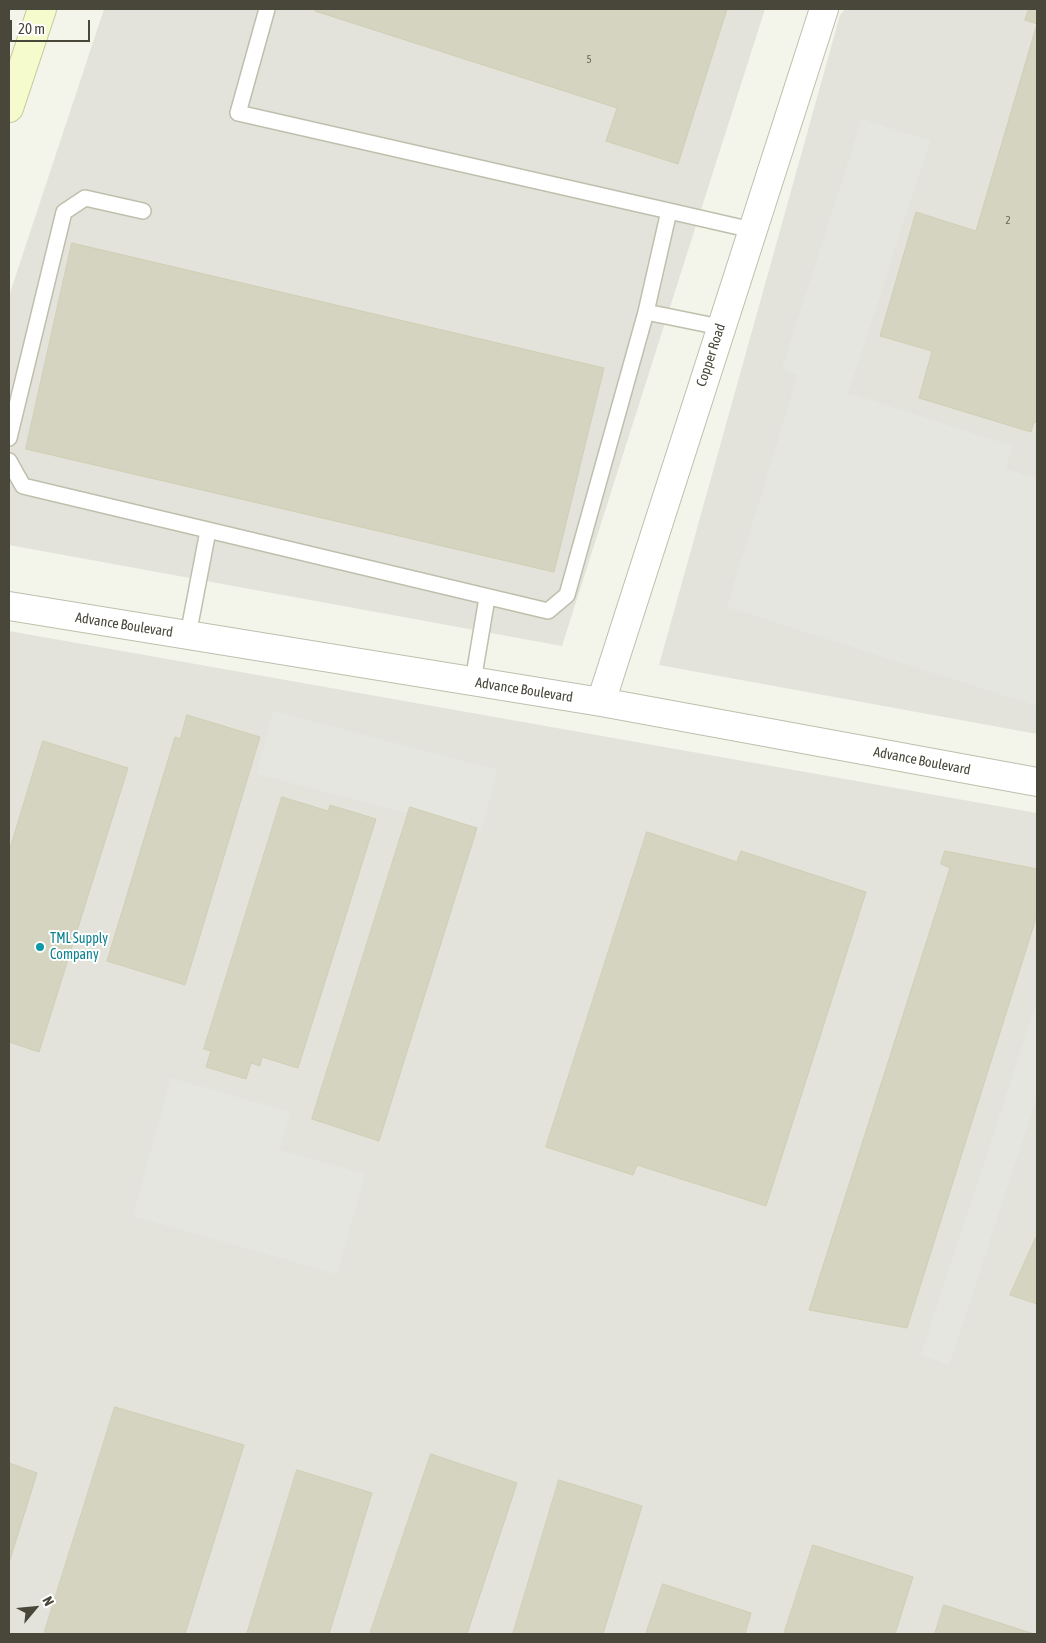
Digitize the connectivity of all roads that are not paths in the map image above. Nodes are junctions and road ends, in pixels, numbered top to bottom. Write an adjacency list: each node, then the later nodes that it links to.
1 (42, 9): 4 (main road)
2 (267, 9): 6 (lane)
3 (824, 9): 7 (street, Copper Road)
4 (9, 108)
5 (143, 211): 10 (lane)
6 (669, 211): 7 (lane); 8 (lane)
7 (752, 230): 9 (street, Copper Road)
8 (646, 312): 9 (lane); 13 (lane)
9 (720, 328): 17 (street, Copper Road)
10 (9, 438)
11 (9, 461): 12 (lane)
12 (208, 530): 13 (lane); 15 (lane)
13 (487, 598): 16 (lane)
14 (9, 606): 15 (street, Advance Boulevard)
15 (188, 635): 16 (street, Advance Boulevard)
16 (473, 681): 17 (street, Advance Boulevard)
17 (602, 702): 18 (street, Advance Boulevard)
18 (1037, 782)

